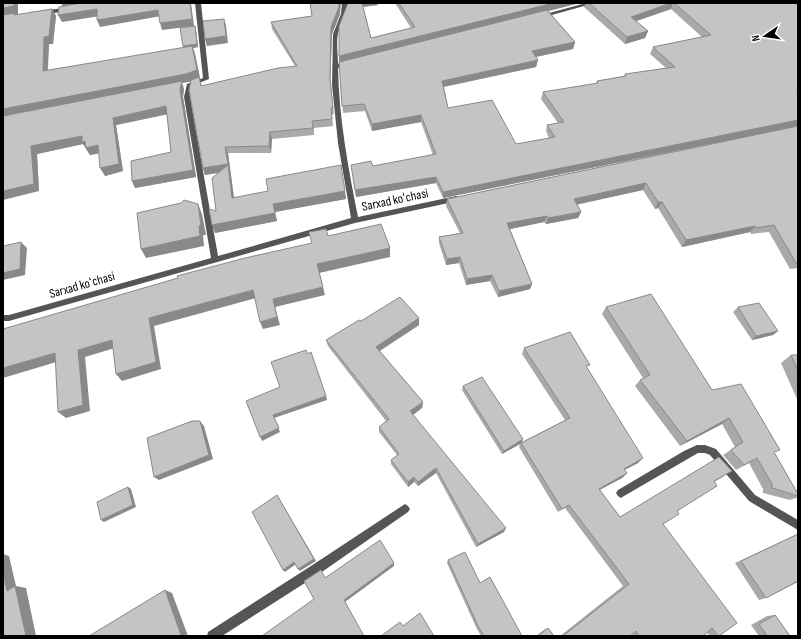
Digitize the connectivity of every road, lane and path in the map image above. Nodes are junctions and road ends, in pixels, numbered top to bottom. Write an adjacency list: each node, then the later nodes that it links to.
1 (198, 3): 9 (street)
2 (345, 3): 8 (street)
3 (592, 3): 6 (street)
4 (72, 8): 5 (street)
5 (34, 15)
6 (532, 18)
7 (358, 61): 8 (street)
8 (335, 67): 12 (street)
9 (189, 85): 10 (street); 13 (street)
10 (182, 87)
11 (464, 198): 12 (street, Sarxad koʻchasi)
12 (355, 220): 13 (street, Sarxad koʻchasi)
13 (215, 260): 14 (street, Sarxad koʻchasi)
14 (3, 318)
15 (621, 493): 17 (street)
16 (405, 509): 18 (street)
17 (798, 525)
18 (212, 636)

